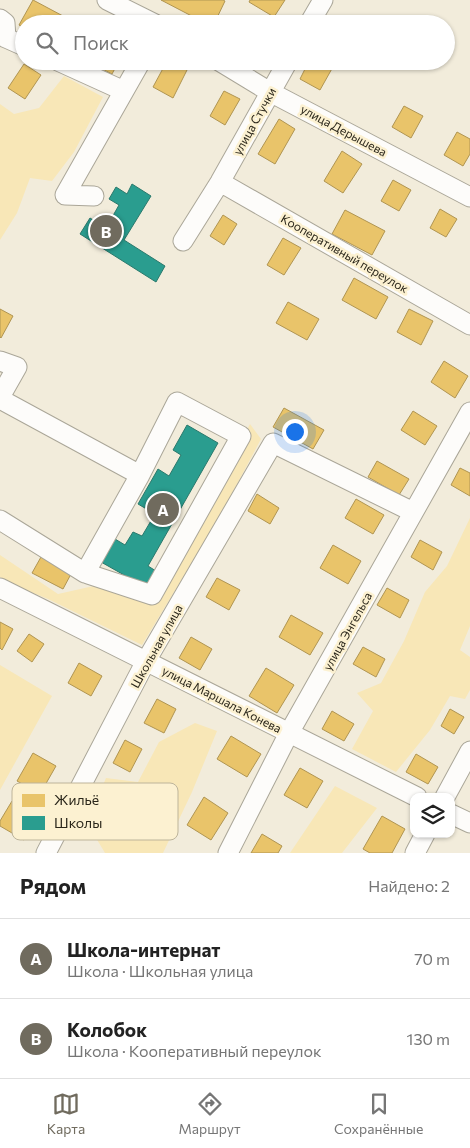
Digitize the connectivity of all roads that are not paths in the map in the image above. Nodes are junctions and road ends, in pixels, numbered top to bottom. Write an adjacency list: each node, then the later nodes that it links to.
1 (107, 0): 3 (street)
2 (323, 0): 4 (street)
3 (137, 15)
4 (314, 15)
5 (2, 24): 6 (street)
6 (15, 42)
7 (78, 70): 11 (street)
8 (136, 70): 11 (street)
9 (234, 70): 12 (street, улица Дерышева)
10 (283, 70): 12 (street, улица Стучки)
11 (124, 91): 14 (street)
12 (270, 92): 13 (street, улица Стучки); 15 (street, улица Дерышева)
13 (220, 182): 16 (street, улица Стучки); 17 (street, Кооперативный переулок)
14 (94, 196)
15 (470, 197)
16 (183, 242)
17 (470, 325)
18 (0, 361): 19 (street)
19 (0, 398): 21 (street)
20 (470, 412): 22 (street, улица Энгельса)
21 (140, 475): 24 (street); 24 (street)
22 (413, 512): 26 (street, Школьная улица); 27 (street, улица Энгельса)
23 (0, 520): 24 (street)
24 (85, 573)
25 (0, 588): 26 (street, улица Маршала Конева)
26 (146, 661): 27 (street, улица Маршала Конева); 29 (street, Школьная улица)
27 (290, 733): 30 (street, улица Маршала Конева); 37 (street, улица Энгельса)
28 (470, 751): 31 (street)
29 (82, 783)
30 (410, 793)
31 (447, 793)
32 (455, 816): 33 (street)
33 (470, 823)
34 (423, 838): 38 (street)
35 (53, 840): 36 (street, Школьная улица)
36 (46, 853)
37 (228, 853)
38 (415, 853)

